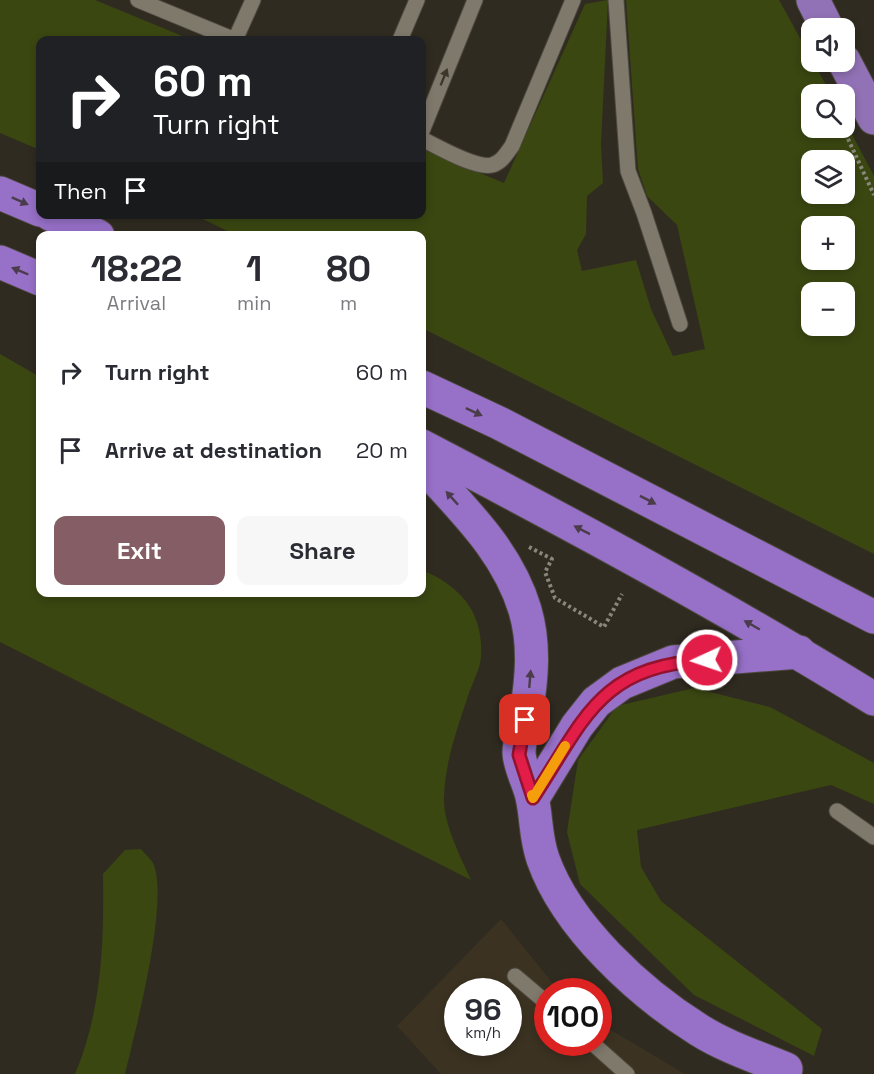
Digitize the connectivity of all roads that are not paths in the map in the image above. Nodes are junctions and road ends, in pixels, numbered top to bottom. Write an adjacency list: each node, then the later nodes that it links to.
1 (138, 0): 9 (lane)
2 (253, 0): 10 (lane)
3 (417, 0): 11 (lane)
4 (475, 0): 14 (lane, one-way to 4)
5 (573, 0): 15 (lane)
6 (615, 0): 22 (lane)
7 (813, 0): 8 (highway)
8 (822, 18)
9 (225, 36)
10 (237, 36)
11 (402, 36)
12 (850, 72): 13 (highway)
13 (874, 118)
14 (426, 122)
15 (426, 141)
16 (0, 193): 17 (highway, one-way to 17)
17 (36, 208)
18 (61, 219): 19 (highway)
19 (87, 231)
20 (0, 262): 21 (highway, one-way to 20)
21 (36, 277)
22 (680, 324)
23 (426, 389): 26 (highway, one-way to 26)
24 (426, 448): 29 (highway, one-way to 24)
25 (426, 469): 31 (highway, one-way to 25)
26 (827, 592): 27 (highway); 28 (highway)
27 (874, 612)
28 (874, 617)
29 (799, 652): 30 (highway); 31 (highway)
30 (874, 699)
31 (533, 798): 37 (highway)
32 (837, 811): 33 (lane)
33 (874, 837)
34 (515, 976): 35 (lane)
35 (534, 992)
36 (607, 1056): 38 (lane)
37 (793, 1071)
38 (627, 1074)

